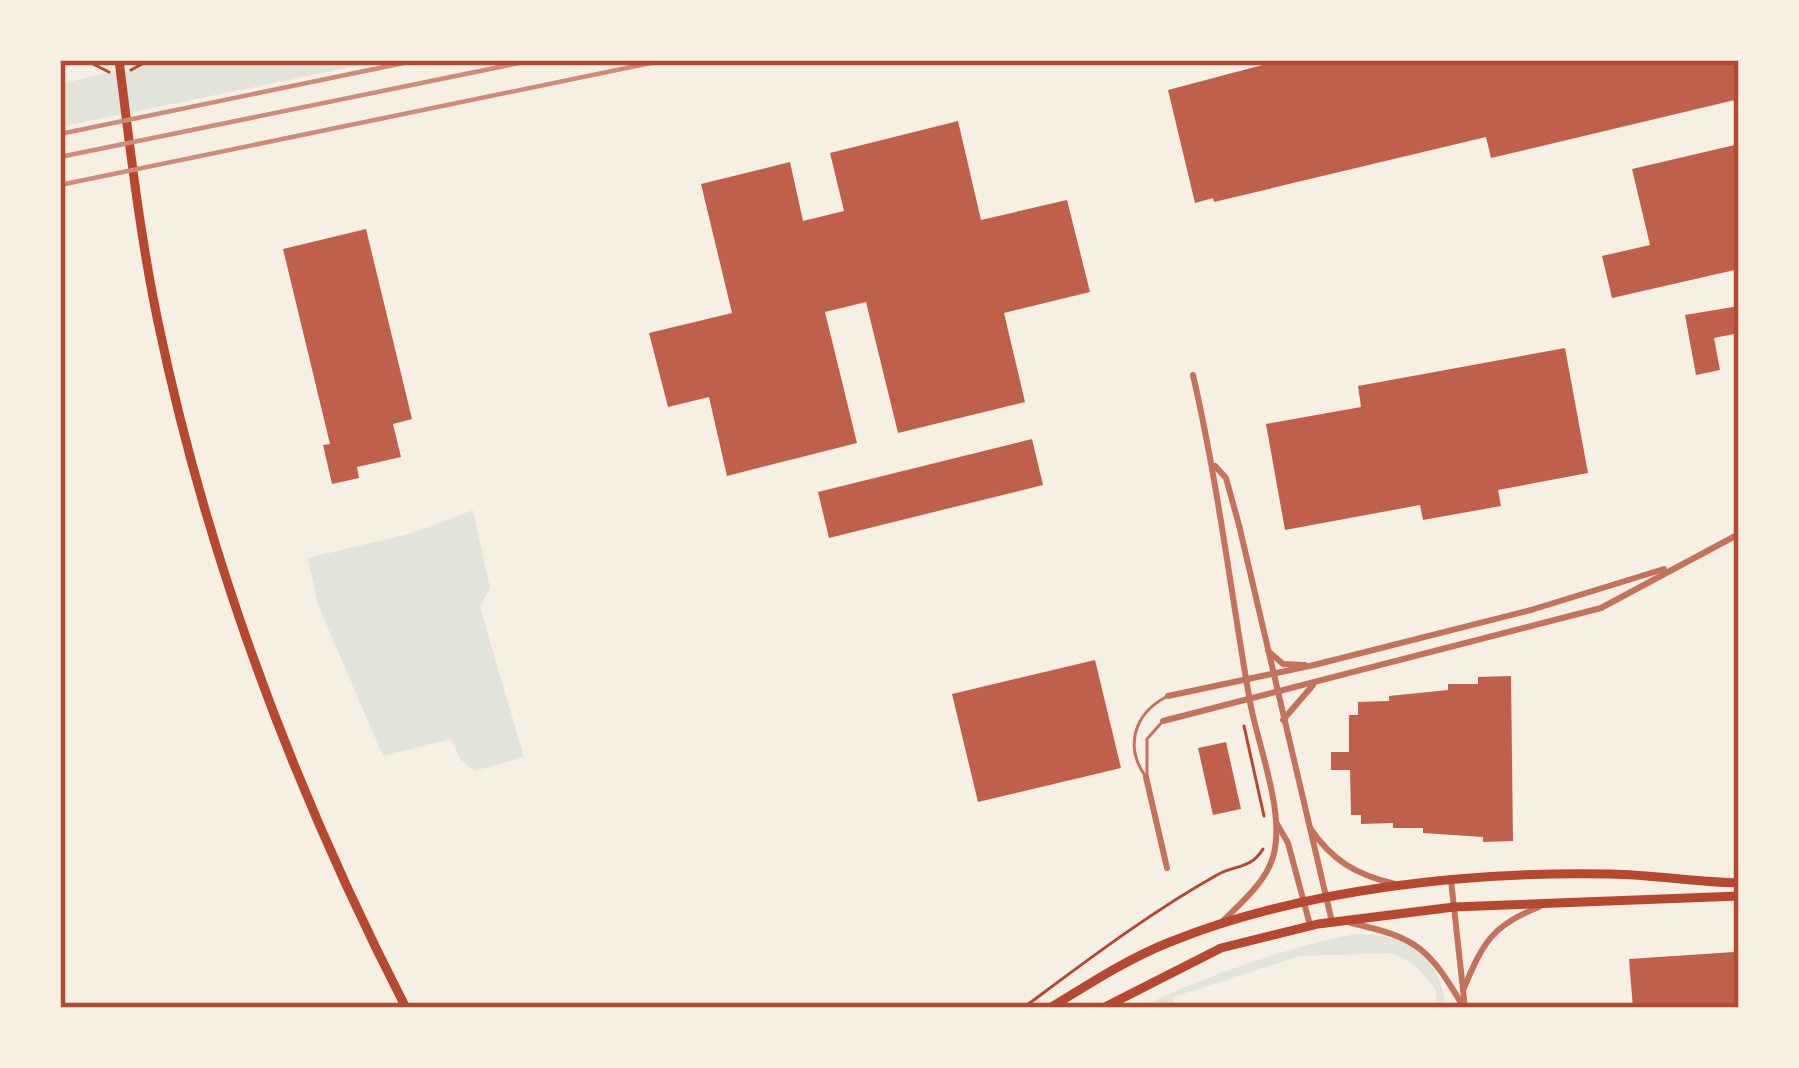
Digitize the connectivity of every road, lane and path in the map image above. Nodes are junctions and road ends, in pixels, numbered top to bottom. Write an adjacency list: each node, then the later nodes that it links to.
1 (119, 60): 36 (main road)
2 (1193, 375): 3 (street)
3 (1213, 463): 6 (street); 9 (street)
4 (1739, 534): 5 (street)
5 (1679, 565): 7 (street); 10 (street)
6 (1266, 649): 7 (street); 8 (street)
7 (1314, 665): 8 (street)
8 (1272, 674): 9 (street); 11 (street)
9 (1249, 679): 12 (street); 13 (street)
10 (1315, 683): 11 (street); 14 (street)
11 (1276, 693): 13 (street); 14 (street)
12 (1168, 696): 17 (lane)
13 (1250, 700): 15 (street); 16 (street)
14 (1283, 720): 20 (street)
15 (1163, 721): 17 (lane)
16 (1255, 722): 18 (path); 19 (street)
17 (1147, 777): 22 (street)
18 (1265, 821)
19 (1276, 821): 29 (street); 33 (street)
20 (1306, 823): 25 (street); 27 (street)
21 (1265, 843): 37 (path)
22 (1167, 868)
23 (1451, 880): 24 (main road); 25 (main road); 30 (street)
24 (1735, 883)
25 (1399, 885): 27 (main road)
26 (1735, 896): 28 (main road)
27 (1324, 898): 29 (main road); 31 (street)
28 (1554, 901): 30 (main road); 35 (street)
29 (1304, 903): 33 (main road); 34 (street)
30 (1454, 907): 32 (main road); 35 (street)
31 (1333, 922): 32 (main road); 34 (main road)
32 (1348, 922): 40 (street)
33 (1217, 926): 38 (main road)
34 (1310, 926): 39 (main road)
35 (1464, 988): 40 (street)
36 (406, 1008)
37 (1023, 1008)
38 (1050, 1008)
39 (1103, 1008)
40 (1464, 1008)

